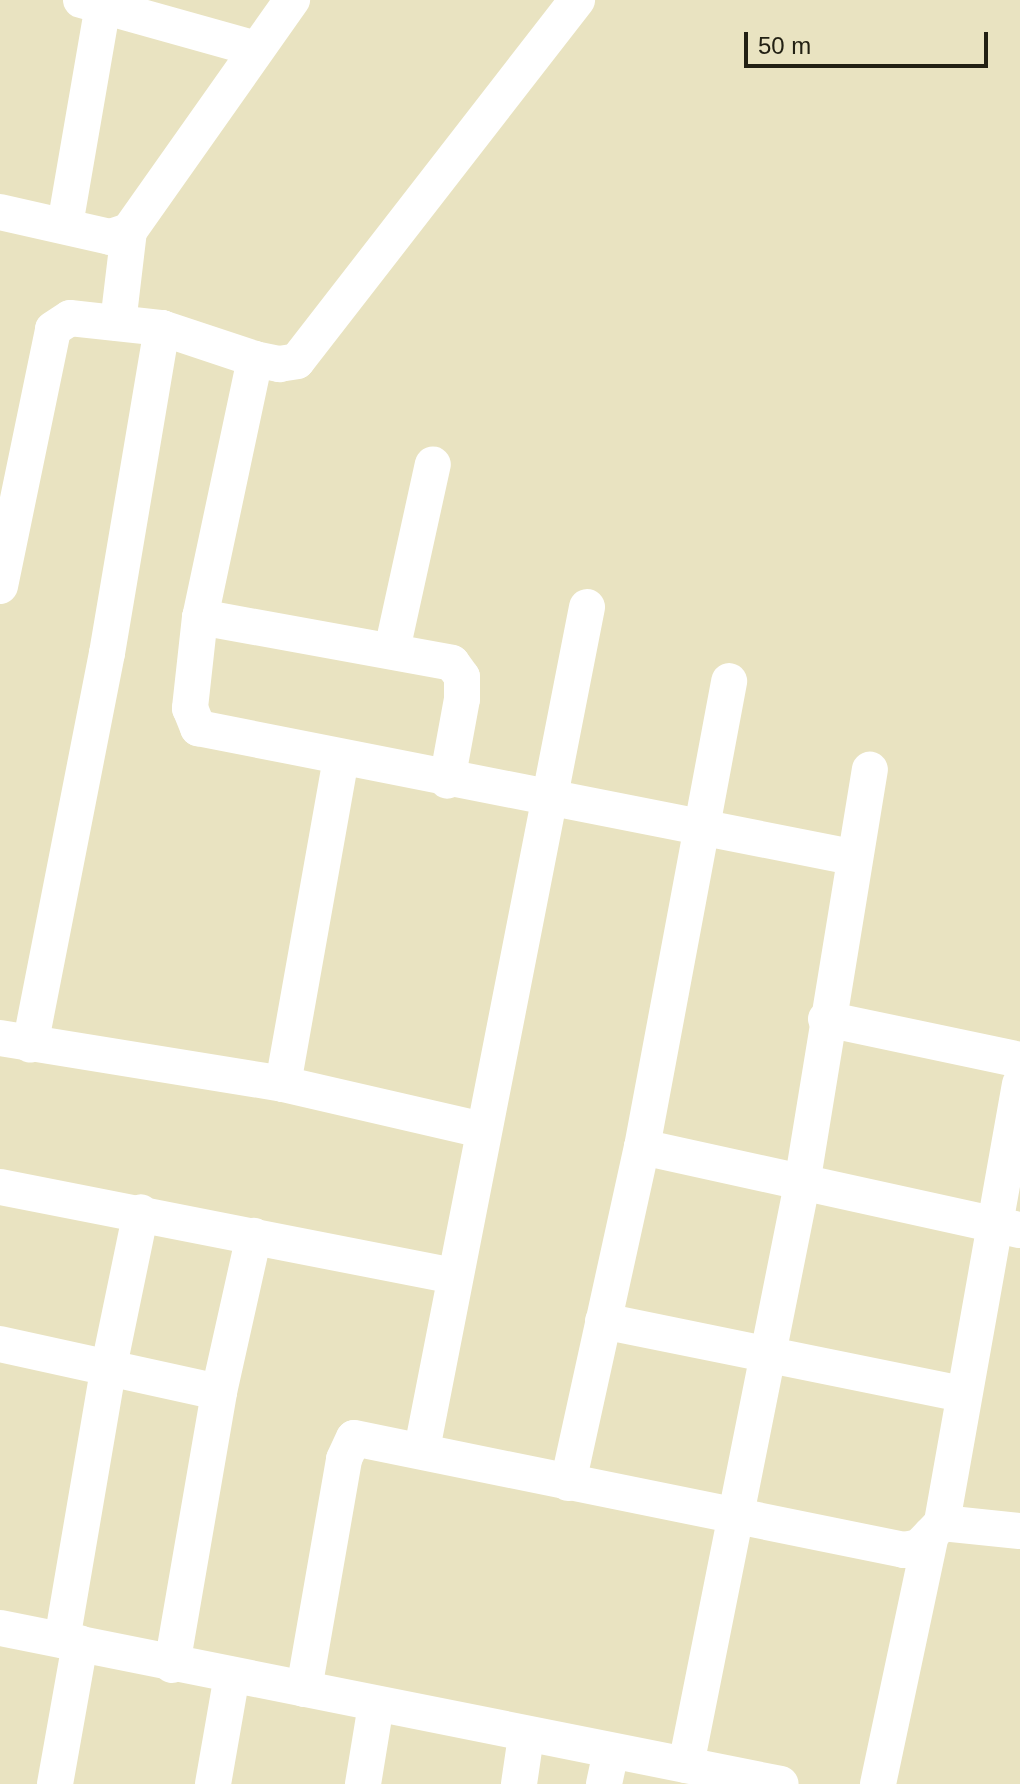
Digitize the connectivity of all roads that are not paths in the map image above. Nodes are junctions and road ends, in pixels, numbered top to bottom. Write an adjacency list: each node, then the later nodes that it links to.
1 (292, 0): 4 (street)
2 (577, 0): 10 (street)
3 (96, 2): 4 (street); 6 (street)
4 (256, 49): 7 (street)
5 (0, 212): 6 (street)
6 (65, 225): 7 (street)
7 (129, 231): 8 (street)
8 (118, 323): 9 (street); 12 (street)
9 (162, 328): 10 (street); 24 (street)
10 (255, 359): 14 (street)
11 (433, 464): 15 (street)
12 (0, 586)
13 (587, 607): 20 (street)
14 (200, 617): 15 (street); 17 (street)
15 (392, 650): 19 (street)
16 (729, 681): 21 (street)
17 (341, 760): 19 (street); 26 (street)
18 (870, 770): 22 (street)
19 (447, 781): 20 (street)
20 (551, 799): 21 (street); 28 (street)
21 (699, 831): 22 (street); 29 (street)
22 (852, 857): 23 (street)
23 (826, 1019): 25 (street); 30 (street)
24 (15, 1041): 26 (street)
25 (1020, 1060)
26 (283, 1084): 28 (street)
27 (1020, 1084): 33 (street)
28 (482, 1130): 35 (street)
29 (642, 1147): 30 (street); 36 (street)
30 (802, 1184): 33 (street); 38 (street)
31 (0, 1187): 32 (street)
32 (141, 1212): 34 (street); 39 (street)
33 (1007, 1226): 41 (street)
34 (254, 1236): 35 (street); 40 (street)
35 (453, 1276): 42 (street)
36 (603, 1321): 38 (street); 43 (street)
37 (0, 1344): 39 (street)
38 (765, 1353): 41 (street); 44 (street)
39 (108, 1371): 40 (street); 48 (street)
40 (219, 1392): 49 (street)
41 (963, 1394): 45 (street)
42 (422, 1449): 43 (street); 51 (street)
43 (568, 1483): 44 (street)
44 (732, 1518): 45 (street); 54 (street)
45 (936, 1529): 46 (street); 61 (street)
46 (1020, 1531)
47 (0, 1628): 48 (street)
48 (71, 1642): 49 (street); 56 (street)
49 (172, 1665): 50 (street)
50 (232, 1675): 51 (street); 57 (street)
51 (304, 1689): 52 (street)
52 (376, 1705): 53 (street); 58 (street)
53 (526, 1736): 55 (street); 59 (street)
54 (686, 1765): 55 (street); 60 (street)
55 (607, 1767)
56 (55, 1784)
57 (213, 1784)
58 (363, 1784)
59 (519, 1784)
60 (781, 1784)
61 (878, 1784)

